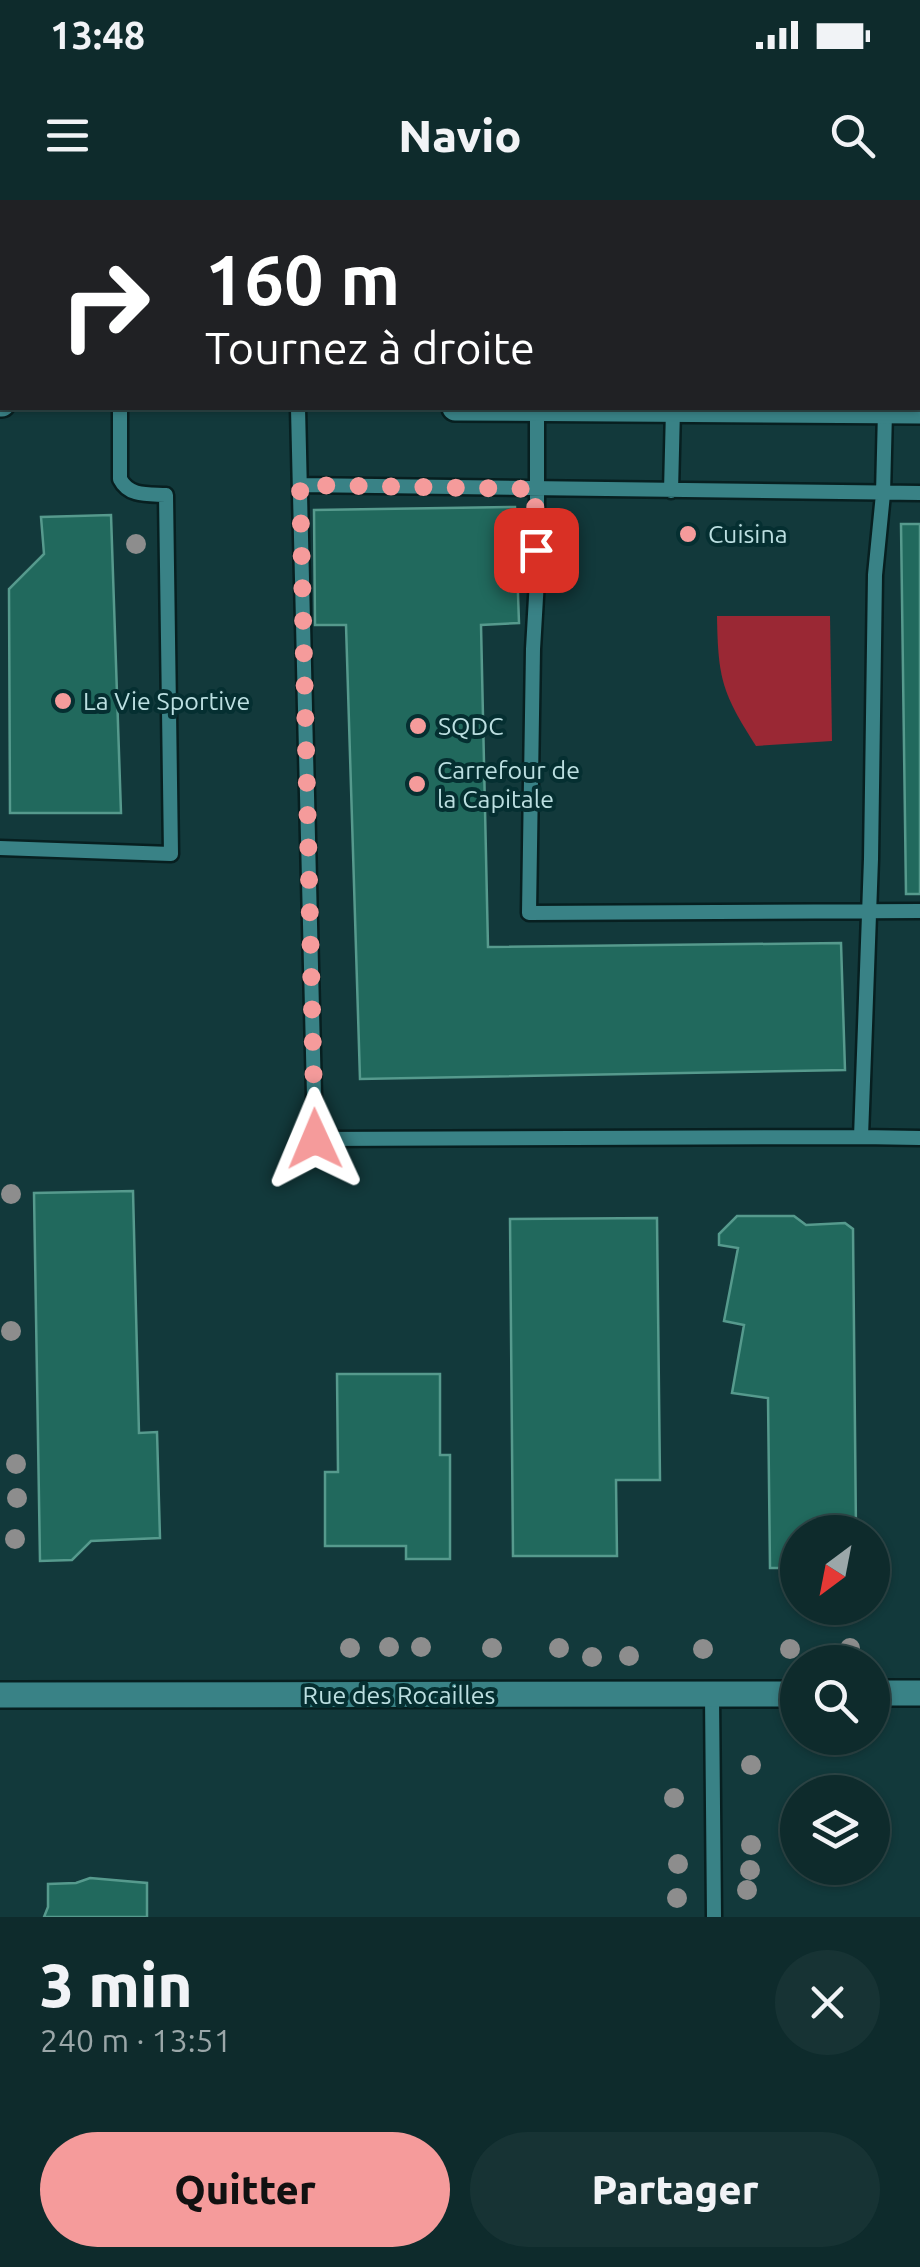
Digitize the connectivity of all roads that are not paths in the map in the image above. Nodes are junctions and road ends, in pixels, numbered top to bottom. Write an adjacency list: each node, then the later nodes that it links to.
1 (120, 410): 13 (lane)
2 (298, 410): 8 (lane)
3 (536, 410): 9 (lane)
4 (672, 410): 10 (lane)
5 (778, 410): 6 (street)
6 (885, 411): 7 (street); 12 (lane)
7 (920, 411)
8 (300, 485): 9 (lane); 16 (lane)
9 (535, 489): 10 (lane); 14 (lane)
10 (671, 491): 12 (lane)
11 (920, 493): 12 (lane)
12 (883, 494): 14 (lane)
13 (0, 848)
14 (866, 909): 15 (lane); 16 (lane)
15 (920, 910)
16 (861, 1137): 17 (lane)
17 (920, 1138)
18 (890, 1693): 19 (street)
19 (920, 1693)
20 (780, 1694): 22 (street, Rue des Rocailles)
21 (0, 1695): 22 (street, Rue des Rocailles)
22 (712, 1695): 23 (lane)
23 (714, 1917)

